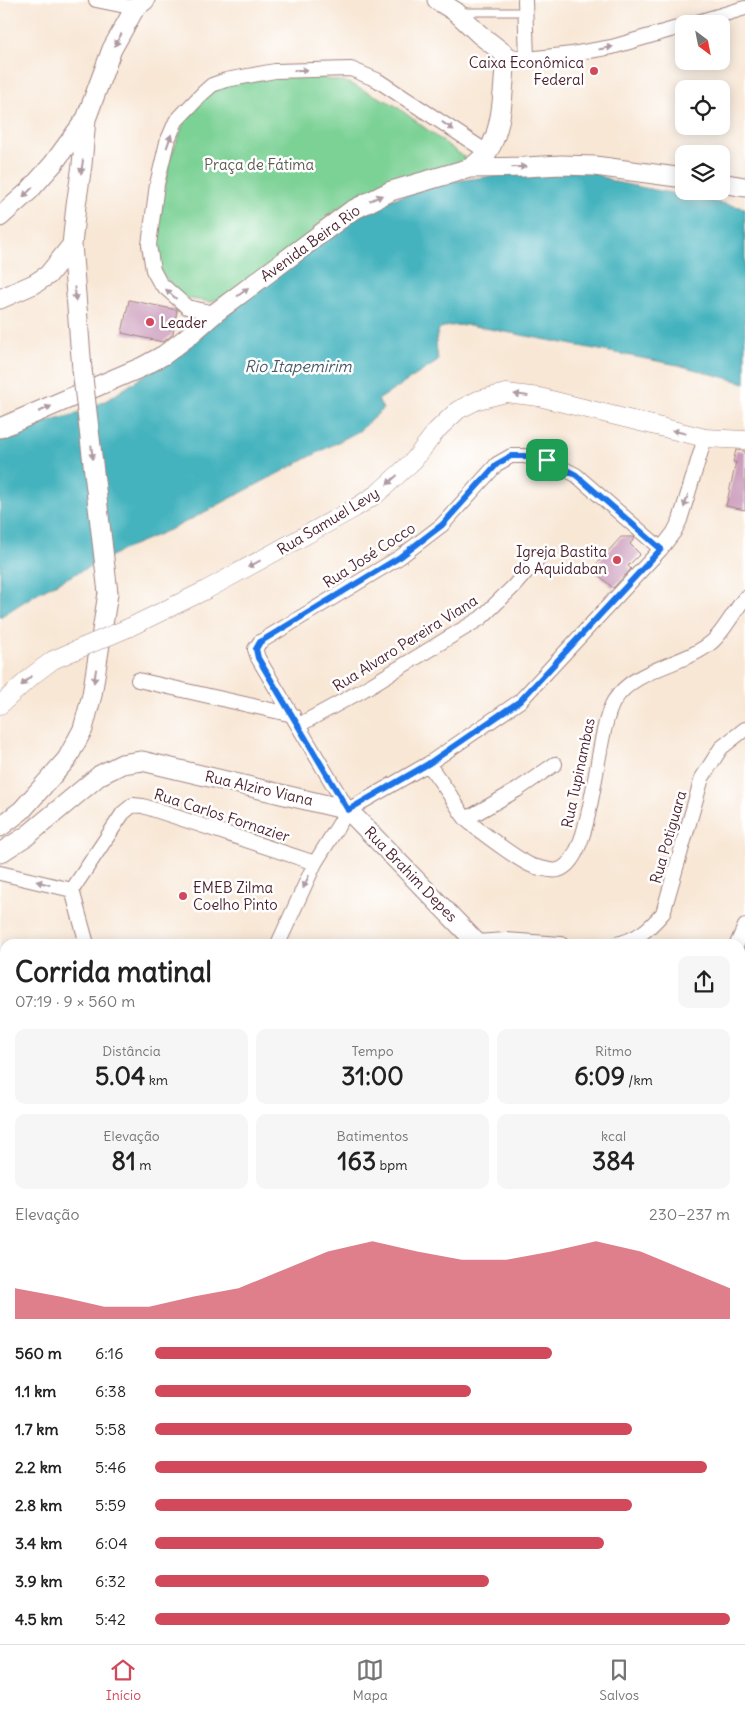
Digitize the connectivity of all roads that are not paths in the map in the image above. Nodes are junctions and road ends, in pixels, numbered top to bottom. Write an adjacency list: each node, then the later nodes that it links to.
1 (99, 0): 3 (street)
2 (437, 0): 6 (main road)
3 (140, 4): 11 (main road, one-way to 11)
4 (525, 6): 6 (lane); 10 (street)
5 (745, 8): 7 (street)
6 (456, 12): 9 (main road)
7 (721, 15)
8 (675, 29): 10 (street, one-way to 8)
9 (506, 54): 10 (street); 12 (main road)
10 (527, 59)
11 (86, 119): 17 (main road, one-way to 17); 18 (main road, one-way to 18)
12 (487, 152): 13 (main road); 20 (street, one-way to 12)
13 (470, 168): 14 (main road, Avenida Beira Rio, one-way to 14); 20 (main road, Avenida Beira Rio, one-way to 13)
14 (675, 177)
15 (730, 184): 16 (main road)
16 (745, 186)
17 (0, 217)
18 (72, 245): 19 (main road); 36 (main road, one-way to 36, bridge)
19 (0, 299)
20 (215, 313): 21 (main road, Avenida Beira Rio, one-way to 20)
21 (0, 428)
22 (705, 438): 23 (street, Rua Samuel Levy); 24 (street, one-way to 24); 29 (street, Rua Samuel Levy, one-way to 29, bridge)
23 (745, 440)
24 (661, 549): 27 (street, Rua José Cocco); 32 (street)
25 (541, 555): 30 (street, Rua Alvaro Pereira Viana)
26 (745, 598): 35 (street, Rua Tupinambas)
27 (256, 649): 30 (street, Rua Brahim Depes)
28 (138, 680): 30 (street)
29 (0, 705)
30 (296, 720): 34 (street, Rua Brahim Depes)
31 (745, 730): 45 (street, Rua Potiguara)
32 (428, 764): 34 (street); 35 (street, Rua Tupinambas)
33 (554, 764): 35 (street)
34 (348, 810): 37 (main road, Rua Alziro Viana); 38 (street); 44 (main road, Rua Brahim Depes)
35 (466, 819)
36 (0, 826)
37 (0, 853)
38 (315, 862): 40 (street, Rua Carlos Fornazier); 43 (street, one-way to 43)
39 (0, 873): 40 (street, one-way to 39)
40 (72, 890): 42 (street)
41 (745, 926): 46 (street)
42 (86, 939)
43 (280, 939)
44 (473, 939)
45 (633, 939)
46 (739, 939)

